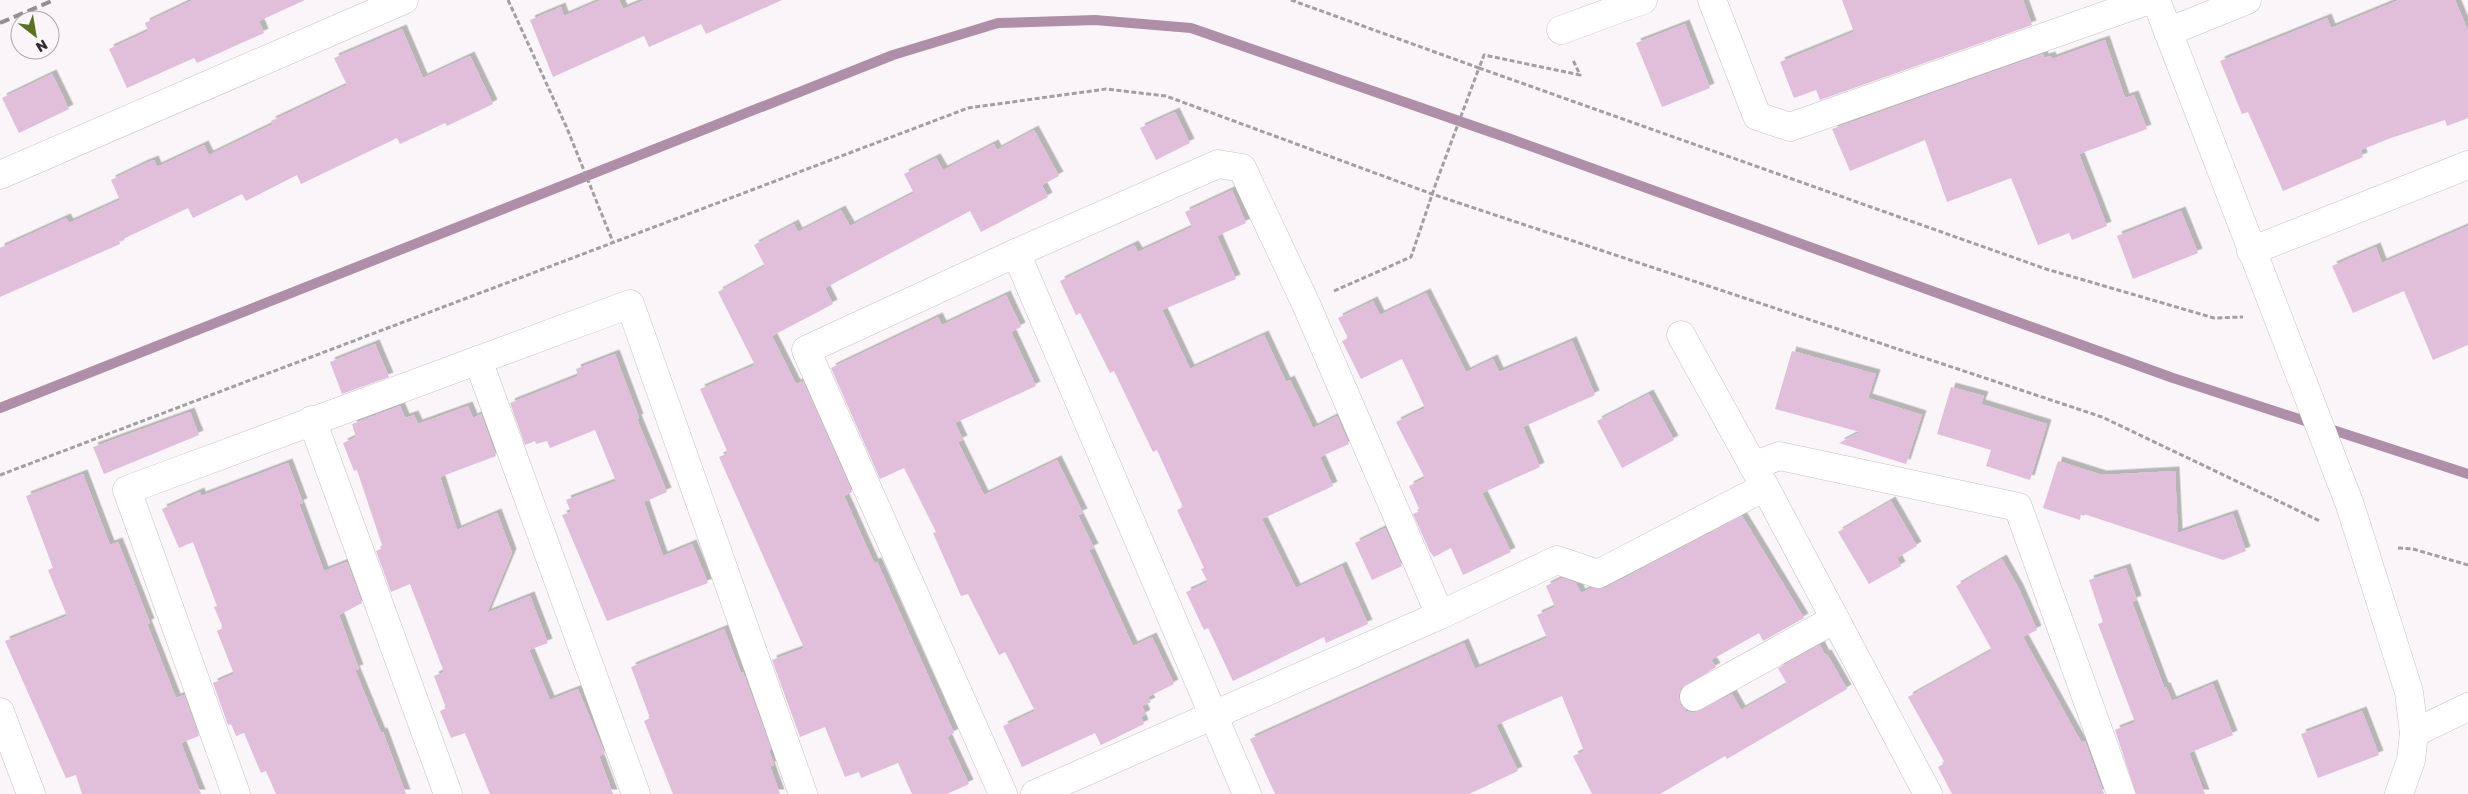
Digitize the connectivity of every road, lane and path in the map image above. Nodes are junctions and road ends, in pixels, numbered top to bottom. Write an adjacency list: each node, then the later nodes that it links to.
1 (404, 0): 13 (street)
2 (508, 0): 15 (path)
3 (1291, 0): 11 (path)
4 (1643, 0): 9 (street)
5 (1712, 0): 6 (street)
6 (2149, 0)
7 (2156, 0): 10 (street)
8 (2246, 0): 10 (street)
9 (1560, 30): 11 (path)
10 (2168, 32): 16 (street)
11 (1479, 68): 14 (path); 19 (path)
12 (2468, 166): 16 (street)
13 (0, 175)
14 (1432, 194): 15 (path); 18 (path); 25 (path)
15 (613, 242): 23 (path)
16 (2251, 251): 34 (street)
17 (1016, 253): 18 (street); 33 (street); 40 (street)
18 (1306, 304): 28 (street)
19 (2249, 316)
20 (1681, 336): 24 (street)
21 (478, 360): 22 (street); 38 (street); 39 (street)
22 (312, 420): 36 (street); 37 (street)
23 (0, 474)
24 (1759, 476): 28 (street); 29 (street); 44 (street)
25 (2328, 524)
26 (2389, 548): 27 (path)
27 (2468, 565)
28 (1440, 615): 33 (street)
29 (1835, 619): 30 (street); 43 (street)
30 (1694, 697)
31 (2468, 707): 34 (street)
32 (0, 712): 35 (street)
33 (1213, 716): 41 (street); 42 (street)
34 (2414, 733): 45 (street)
35 (31, 794)
36 (236, 794)
37 (448, 794)
38 (636, 794)
39 (803, 794)
40 (1003, 794)
41 (1035, 794)
42 (1247, 794)
43 (1928, 794)
44 (2121, 794)
45 (2399, 794)

